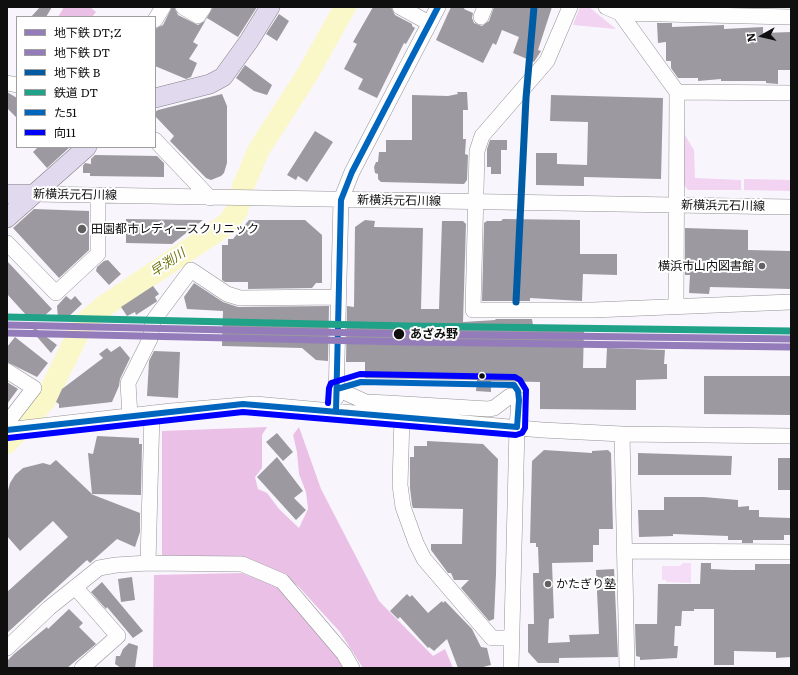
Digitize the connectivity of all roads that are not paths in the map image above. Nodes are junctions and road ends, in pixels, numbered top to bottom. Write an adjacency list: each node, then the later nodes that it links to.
1 (163, 7): 11 (street)
2 (183, 7): 3 (street)
3 (204, 7)
4 (270, 7): 15 (main road)
5 (400, 7): 12 (street)
6 (438, 7): 12 (street)
7 (570, 7): 23 (street)
8 (606, 7): 9 (street)
9 (620, 14): 10 (street); 13 (street)
10 (791, 16)
11 (156, 18)
12 (429, 23): 22 (street)
13 (677, 92): 14 (street); 24 (street)
14 (791, 93)
15 (156, 98)
16 (156, 141): 21 (street)
17 (86, 148): 19 (main road)
18 (7, 194): 19 (main road, 新横浜元石川線)
19 (33, 194): 20 (street, 新横浜元石川線); 26 (main road)
20 (98, 196): 21 (street, 新横浜元石川線); 27 (street)
21 (210, 198): 22 (street, 新横浜元石川線)
22 (341, 200): 23 (street, 新横浜元石川線); 28 (street)
23 (476, 202): 24 (street, 新横浜元石川線); 30 (street)
24 (676, 206): 25 (street, 新横浜元石川線); 30 (street)
25 (791, 207)
26 (7, 218)
27 (7, 243)
28 (338, 297): 32 (street); 35 (street)
29 (791, 302): 30 (street)
30 (676, 306)
31 (7, 371): 37 (street)
32 (337, 389): 33 (street); 38 (street)
33 (336, 411): 34 (street); 36 (street)
34 (152, 413): 35 (street); 44 (street)
35 (130, 416): 39 (street)
36 (402, 417): 38 (street); 46 (street)
37 (7, 423)
38 (516, 427): 40 (street); 46 (street)
39 (7, 430)
40 (622, 434): 41 (street); 42 (street)
41 (791, 436)
42 (625, 551): 43 (street); 51 (street)
43 (791, 552)
44 (148, 564): 45 (street); 49 (street)
45 (75, 587): 47 (street); 48 (street)
46 (512, 638): 50 (street)
47 (7, 648)
48 (82, 668)
49 (352, 668)
50 (511, 668)
51 (628, 668)

